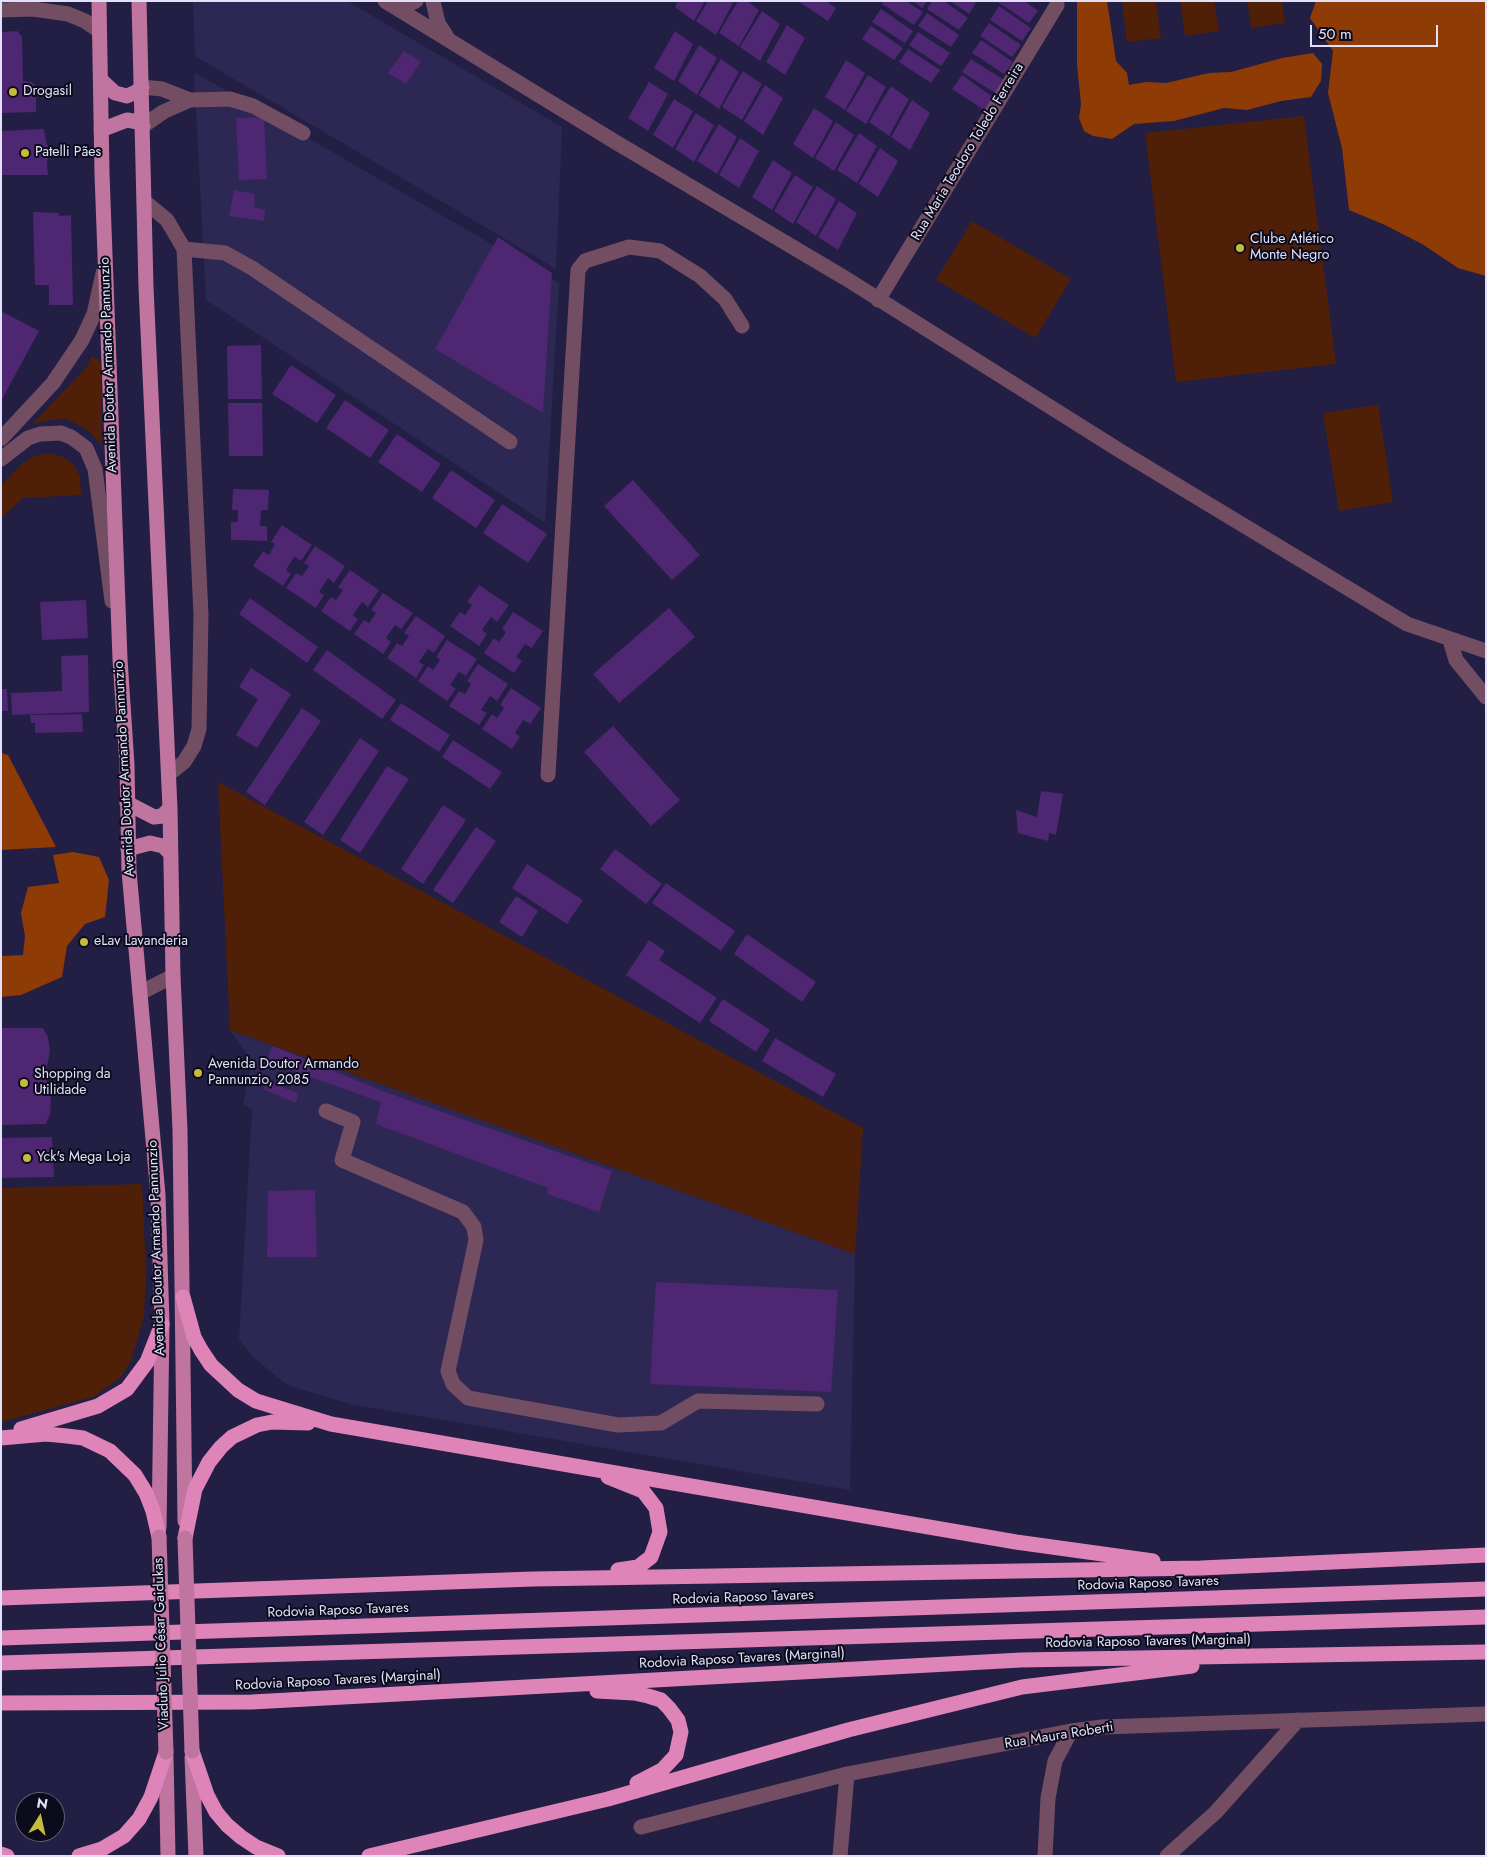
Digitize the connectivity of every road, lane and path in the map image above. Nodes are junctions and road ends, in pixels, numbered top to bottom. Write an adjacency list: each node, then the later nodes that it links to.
1 (52, 1): 8 (street)
2 (99, 1): 10 (main road, Avenida Doutor Armando Pannunzio)
3 (139, 1): 13 (main road, Avenida Doutor Armando Pannunzio)
4 (386, 1): 5 (street); 11 (street)
5 (416, 1)
6 (432, 1): 11 (street)
7 (1057, 5): 21 (street, Rua Maria Teodoro Toledo Ferreira)
8 (33, 9): 9 (street); 10 (street)
9 (1, 10)
10 (98, 30): 12 (main road, Avenida Doutor Armando Pannunzio)
11 (451, 42): 21 (street)
12 (101, 80): 13 (main road); 16 (main road, Avenida Doutor Armando Pannunzio)
13 (142, 87): 14 (street); 15 (main road, Avenida Doutor Armando Pannunzio)
14 (190, 100): 15 (street); 17 (street)
15 (143, 126): 16 (main road); 18 (main road, Avenida Doutor Armando Pannunzio)
16 (101, 130): 20 (main road, Avenida Doutor Armando Pannunzio)
17 (303, 133)
18 (144, 201): 19 (street); 30 (main road, Avenida Doutor Armando Pannunzio)
19 (184, 248): 24 (street); 30 (street)
20 (106, 259): 23 (street); 28 (main road, Avenida Doutor Armando Pannunzio)
21 (878, 300): 26 (street)
22 (742, 326): 31 (street)
23 (1, 439)
24 (510, 442)
25 (1, 460): 28 (street)
26 (1450, 640): 27 (street); 29 (street)
27 (1486, 651)
28 (120, 659): 32 (main road, Avenida Doutor Armando Pannunzio)
29 (1486, 697)
30 (169, 774): 33 (main road, Avenida Doutor Armando Pannunzio)
31 (548, 775)
32 (127, 803): 33 (main road); 34 (main road, Avenida Doutor Armando Pannunzio)
33 (170, 808): 35 (main road, Avenida Doutor Armando Pannunzio)
34 (128, 849): 35 (main road); 37 (main road, Avenida Doutor Armando Pannunzio)
35 (171, 854): 36 (main road, Avenida Doutor Armando Pannunzio)
36 (173, 976): 37 (street); 39 (main road, Avenida Doutor Armando Pannunzio)
37 (140, 992): 40 (main road, Avenida Doutor Armando Pannunzio)
38 (326, 1110): 41 (street)
39 (183, 1297): 42 (highway); 46 (main road, Avenida Doutor Armando Pannunzio)
40 (162, 1324): 43 (highway); 45 (main road, Avenida Doutor Armando Pannunzio)
41 (817, 1404)
42 (330, 1424): 44 (highway); 46 (highway)
43 (1, 1437): 45 (highway)
44 (582, 1466): 48 (highway); 49 (highway)
45 (159, 1537): 63 (main road, Viaduto Júlio César Gaidukas, bridge)
46 (185, 1538): 62 (main road, Viaduto Júlio César Gaidukas, bridge)
47 (1486, 1555): 48 (highway)
48 (1201, 1568): 49 (highway)
49 (532, 1579): 51 (highway)
50 (1486, 1589): 53 (highway, Rodovia Raposo Tavares)
51 (1, 1598)
52 (1486, 1617): 56 (highway)
53 (1, 1638)
54 (1486, 1652): 55 (highway, Rodovia Raposo Tavares (Marginal))
55 (1271, 1656): 57 (highway, Rodovia Raposo Tavares (Marginal)); 65 (highway)
56 (1, 1663)
57 (531, 1686): 58 (highway, Rodovia Raposo Tavares (Marginal)); 65 (highway)
58 (1, 1703)
59 (1486, 1714): 60 (street, Rua Maura Roberti)
60 (1298, 1720): 61 (street, Rua Maura Roberti); 76 (street)
61 (1071, 1731): 64 (street, Rua Maura Roberti); 75 (street)
62 (192, 1751): 71 (main road); 72 (highway)
63 (166, 1752): 69 (highway); 70 (main road)
64 (847, 1774): 66 (street, Rua Maura Roberti); 74 (street)
65 (608, 1799): 73 (highway)
66 (642, 1827)
67 (1, 1854): 68 (highway)
68 (7, 1856)
69 (79, 1856)
70 (168, 1856)
71 (196, 1856)
72 (278, 1856)
73 (369, 1856)
74 (840, 1856)
75 (1045, 1856)
76 (1167, 1856)

